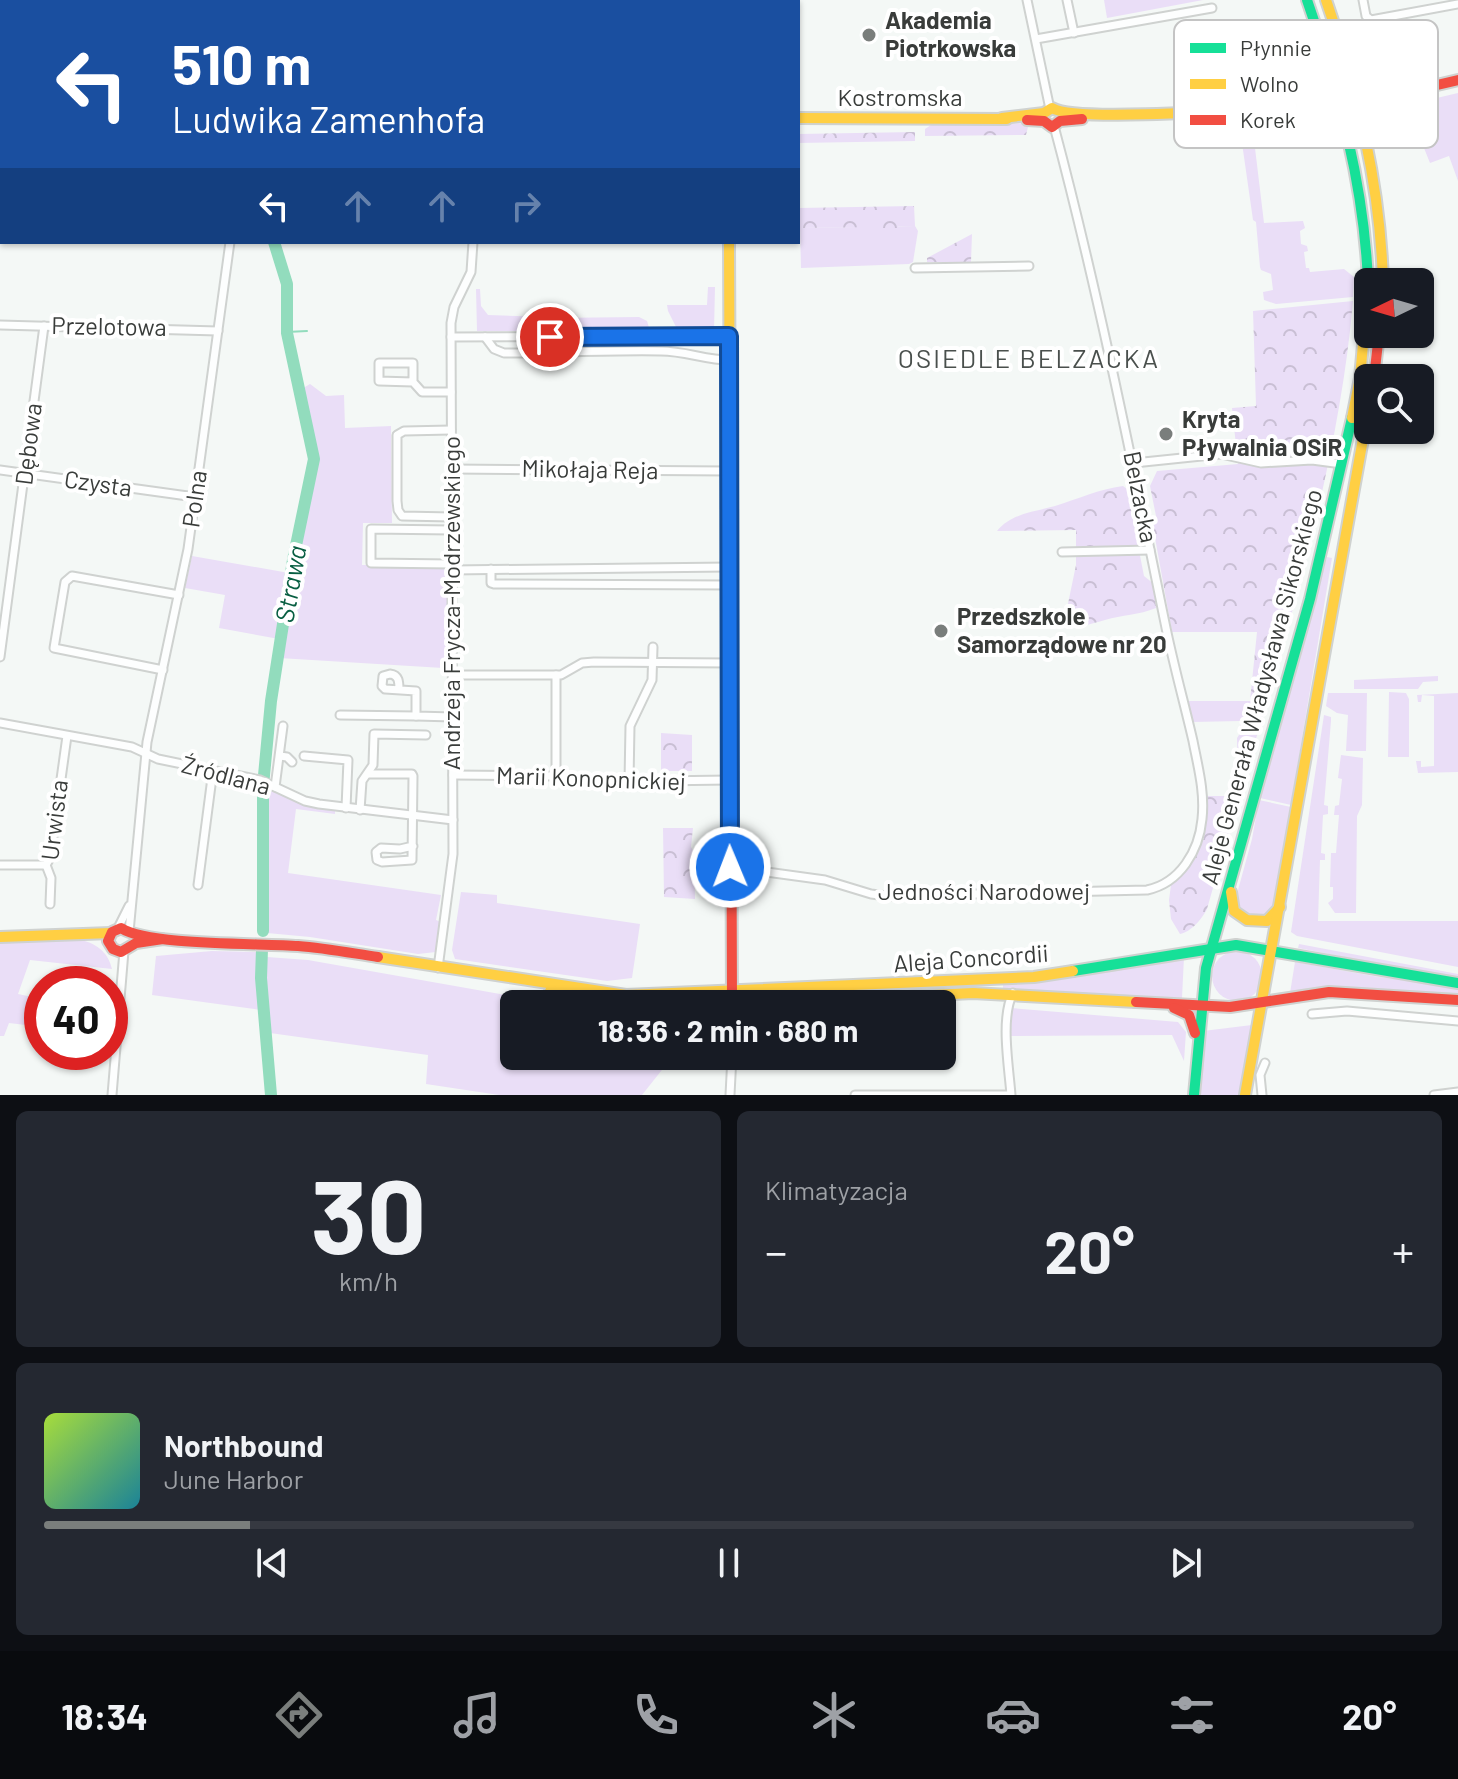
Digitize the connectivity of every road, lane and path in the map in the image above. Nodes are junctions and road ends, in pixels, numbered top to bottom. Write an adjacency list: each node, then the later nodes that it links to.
1 (1027, 0): 11 (street, Belzacka)
2 (1067, 0): 10 (street)
3 (1307, 0): 8 (street)
4 (1326, 0): 9 (street)
5 (1363, 0): 6 (street)
6 (1458, 4)
7 (1212, 8): 10 (street)
8 (1314, 20)
9 (1333, 20)
10 (1074, 33): 11 (street)
11 (1036, 39): 15 (street, Belzacka)
12 (1458, 80): 13 (street, Kostromska)
13 (1438, 85)
14 (1174, 112): 15 (street, Kostromska)
15 (1052, 117): 16 (street, Kostromska); 40 (street, Belzacka)
16 (800, 118)
17 (1351, 148): 24 (street)
18 (1369, 148): 25 (street)
19 (230, 244): 28 (street, Polna)
20 (473, 244): 31 (street, Andrzeja Frycza-Modrzewskiego)
21 (729, 244): 30 (street)
22 (1029, 266): 23 (street)
23 (915, 268)
24 (1367, 268)
25 (1382, 268)
26 (0, 325): 27 (street, Przelotowa)
27 (44, 326): 28 (street, Przelotowa); 45 (street, Dębowa)
28 (218, 331): 46 (street, Polna)
29 (659, 336): 30 (street); 32 (street); 34 (street)
30 (729, 336): 35 (street)
31 (451, 337): 32 (street); 37 (street, Andrzeja Frycza-Modrzewskiego)
32 (485, 337): 34 (street)
33 (1363, 348): 41 (street, Aleje Generała Władysława Sikorskiego)
34 (661, 351): 35 (street)
35 (729, 360): 44 (street)
36 (413, 382): 36 (street); 37 (street)
37 (451, 392): 38 (street, Andrzeja Frycza-Modrzewskiego)
38 (451, 430): 42 (street, Andrzeja Frycza-Modrzewskiego); 47 (street)
39 (1362, 444): 99 (street, Aleje Generała Władysława Sikorskiego)
40 (1134, 463): 41 (street); 49 (street, Belzacka)
41 (1342, 464): 96 (street, Aleje Generała Władysława Sikorskiego)
42 (451, 469): 44 (street, Mikołaja Reja); 47 (street, Andrzeja Frycza-Modrzewskiego)
43 (0, 470): 45 (street, Czysta)
44 (729, 471): 53 (street)
45 (26, 474): 46 (street, Czysta); 60 (street, Dębowa)
46 (195, 497): 59 (street, Polna)
47 (452, 517): 48 (street, Andrzeja Frycza-Modrzewskiego)
48 (452, 530): 51 (street, Andrzeja Frycza-Modrzewskiego); 51 (street)
49 (1150, 550): 50 (street); 94 (street, Belzacka)
50 (1062, 552)
51 (452, 567): 55 (street); 66 (street, Andrzeja Frycza-Modrzewskiego)
52 (702, 567): 53 (street); 54 (street); 57 (street)
53 (729, 567): 58 (street)
54 (615, 568): 55 (street); 56 (street)
55 (491, 569): 56 (street)
56 (615, 585): 57 (street)
57 (703, 585): 58 (street)
58 (729, 585): 64 (street)
59 (179, 595): 65 (street, Polna); 65 (street)
60 (2, 635): 62 (street, Dębowa)
61 (653, 647): 63 (street)
62 (0, 657)
63 (653, 663): 64 (street); 67 (street); 85 (street)
64 (729, 663): 84 (street)
65 (163, 670): 76 (street, Polna)
66 (453, 675): 67 (street); 71 (street, Andrzeja Frycza-Modrzewskiego)
67 (556, 675): 83 (street)
68 (399, 690): 70 (street)
69 (340, 715): 70 (street)
70 (416, 716): 71 (street)
71 (453, 717): 82 (street, Andrzeja Frycza-Modrzewskiego)
72 (0, 723): 75 (street, Źródlana)
73 (283, 726): 77 (street)
74 (426, 735): 81 (street)
75 (67, 736): 76 (street, Źródlana); 93 (street, Urwista)
76 (146, 754): 80 (street, Źródlana); 101 (street, Polna)
77 (280, 756): 79 (street); 86 (street)
78 (304, 756): 87 (street)
79 (292, 762)
80 (213, 770): 86 (street, Źródlana); 97 (street)
81 (369, 774): 88 (street); 89 (street)
82 (453, 775): 83 (street, Marii Konopnickiej); 90 (street, Andrzeja Frycza-Modrzewskiego)
83 (556, 776): 85 (street, Marii Konopnickiej)
84 (730, 780): 85 (street, Marii Konopnickiej); 95 (street)
85 (629, 782)
86 (275, 787): 87 (street, Źródlana)
87 (346, 808): 88 (street, Źródlana)
88 (360, 810): 89 (street, Źródlana)
89 (414, 816): 90 (street, Źródlana); 91 (street)
90 (453, 820): 104 (street, Andrzeja Frycza-Modrzewskiego)
91 (413, 846): 91 (street)
92 (0, 865): 93 (street)
93 (46, 865): 98 (street, Urwista)
94 (1184, 866): 95 (street, Jedności Narodowej)
95 (730, 867): 109 (street)
96 (1232, 878): 99 (street); 102 (street, Aleje Generała Władysława Sikorskiego)
97 (198, 885)
98 (50, 904)
99 (1281, 904): 103 (street, Aleje Generała Władysława Sikorskiego)
100 (0, 937): 101 (street)
101 (121, 940): 104 (street); 123 (street, Polna)
102 (1212, 948): 103 (street, Aleja Concordii); 110 (street, Aleja Concordii); 116 (street, Aleje Generała Władysława Sikorskiego)
103 (1274, 951): 106 (street, Aleja Concordii); 114 (street, Aleje Generała Władysława Sikorskiego)
104 (438, 968): 105 (street)
105 (482, 974): 107 (street); 108 (street)
106 (1458, 983)
107 (547, 990)
108 (592, 990)
109 (732, 990)
110 (870, 990)
111 (1013, 993): 112 (street, Aleja Concordii); 115 (street, Aleja Concordii); 126 (street)
112 (956, 995)
113 (1458, 1000): 114 (street, Aleja Concordii)
114 (1264, 1002): 116 (street, Aleja Concordii); 128 (street, Aleje Generała Władysława Sikorskiego)
115 (1165, 1004): 116 (street, Aleja Concordii); 119 (street)
116 (1202, 1006): 119 (street, Aleje Generała Władysława Sikorskiego)
117 (1312, 1014): 118 (street)
118 (1458, 1021)
119 (1197, 1050): 127 (street, Aleje Generała Władysława Sikorskiego)
120 (1265, 1063): 129 (street)
121 (731, 1070): 124 (street)
122 (1458, 1092): 130 (street)
123 (112, 1095)
124 (730, 1095)
125 (855, 1095): 126 (street)
126 (1011, 1095)
127 (1194, 1095)
128 (1245, 1095)
129 (1262, 1095)
130 (1434, 1095)

